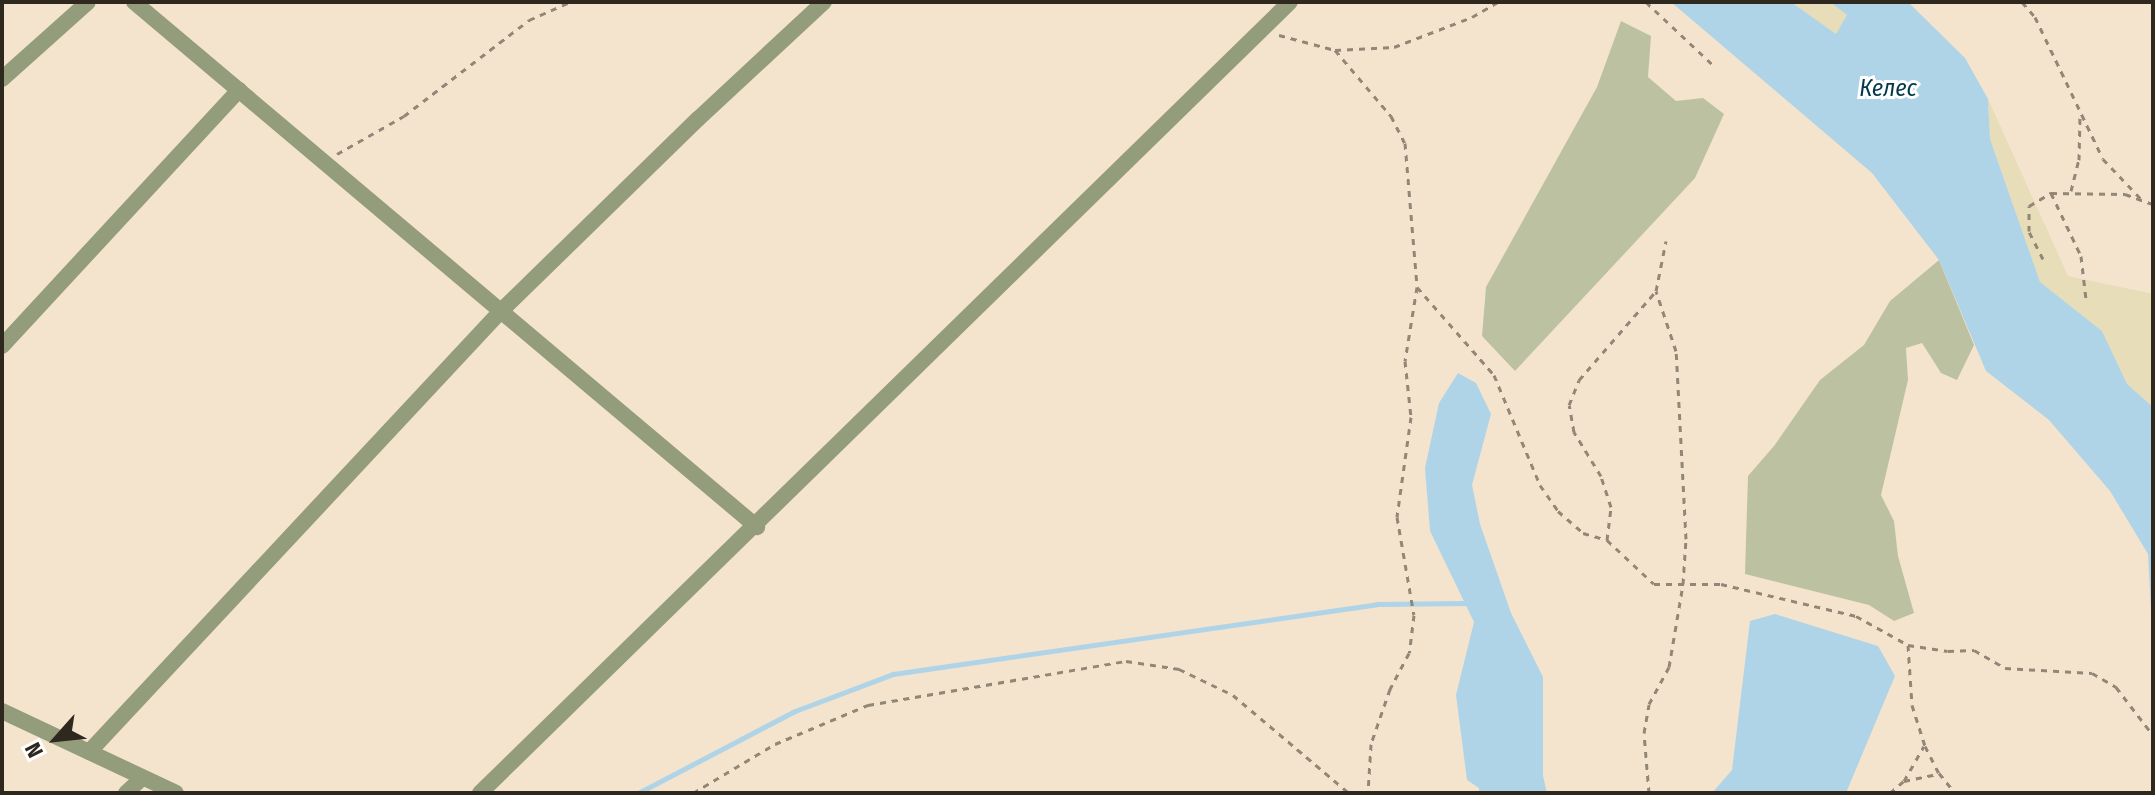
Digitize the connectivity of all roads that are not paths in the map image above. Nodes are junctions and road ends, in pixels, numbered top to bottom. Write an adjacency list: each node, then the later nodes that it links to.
1 (88, 2): 5 (street)
2 (134, 2): 6 (street)
3 (824, 2): 7 (street)
4 (1290, 2): 9 (street)
5 (2, 79)
6 (239, 90): 7 (street); 8 (street)
7 (501, 311): 9 (street); 11 (street)
8 (2, 346)
9 (757, 527): 15 (street)
10 (2, 711): 11 (street)
11 (89, 752): 12 (street)
12 (142, 778): 13 (street); 14 (street)
13 (126, 793)
14 (176, 793)
15 (480, 793)

